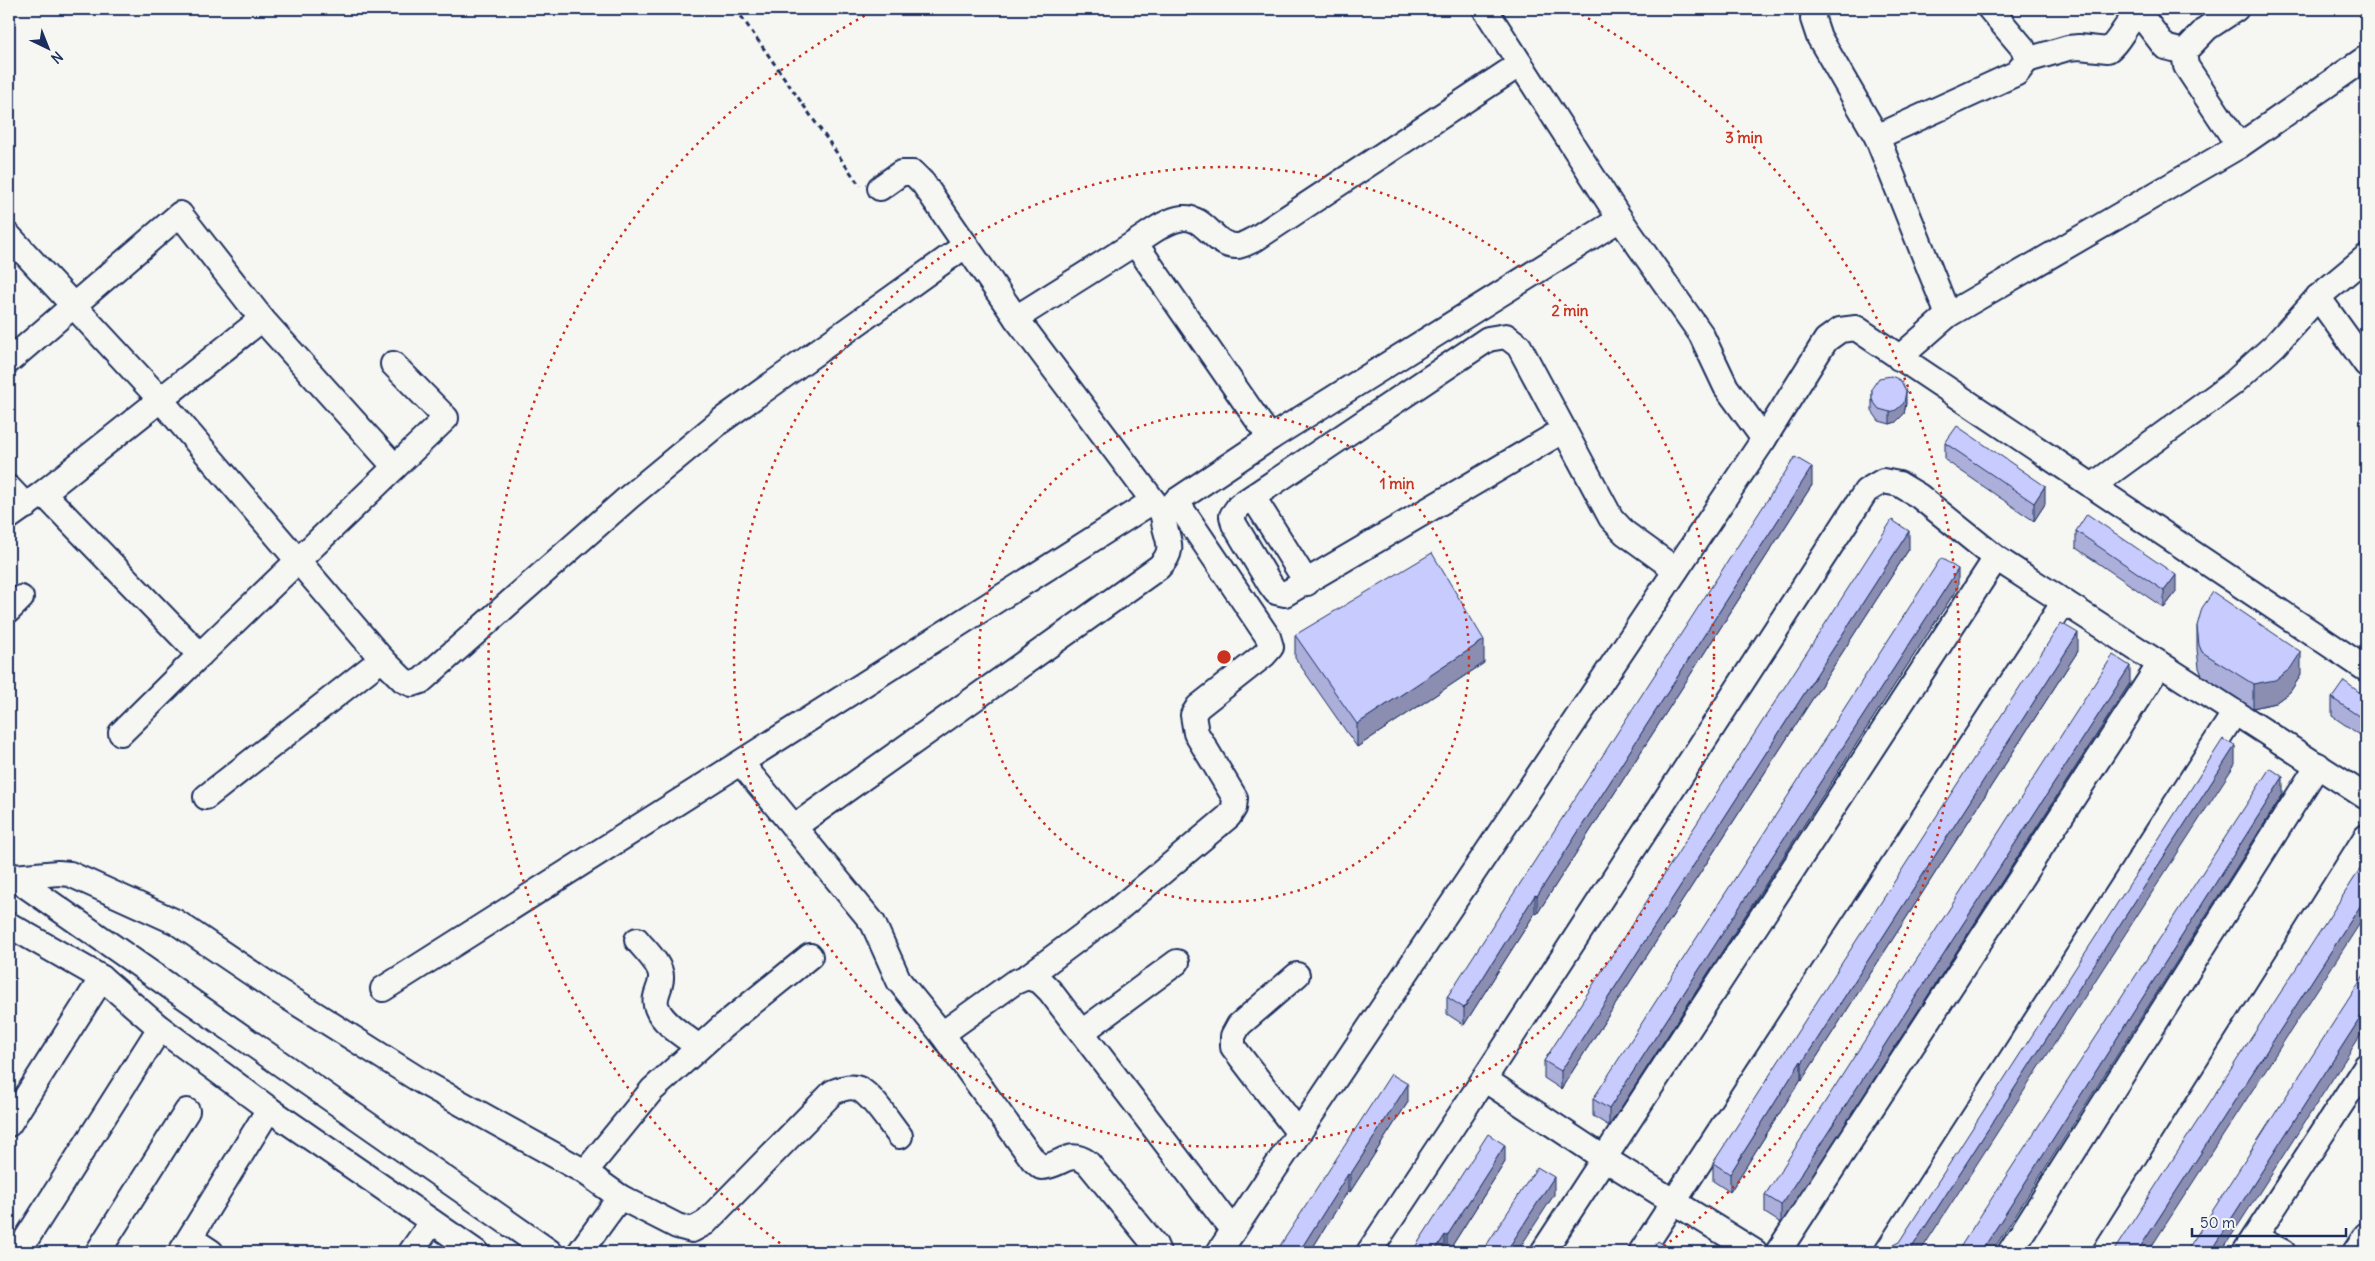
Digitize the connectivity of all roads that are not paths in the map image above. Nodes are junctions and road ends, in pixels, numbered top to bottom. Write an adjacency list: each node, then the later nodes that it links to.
1 (1485, 9): 8 (street)
2 (1814, 9): 9 (street)
3 (1990, 9): 7 (street)
4 (2236, 9): 5 (street)
5 (2184, 52): 7 (street); 10 (street)
6 (2366, 58): 10 (street)
7 (2027, 60): 9 (street)
8 (1520, 64): 12 (street); 14 (street)
9 (1877, 137): 19 (street)
10 (2239, 146): 19 (street)
11 (880, 188): 15 (street)
12 (1620, 219): 28 (street); 29 (street)
13 (9, 236): 18 (street)
14 (1135, 243): 20 (street); 28 (street)
15 (966, 245): 20 (street); 42 (street)
16 (2366, 257): 17 (street)
17 (2318, 297): 25 (street); 31 (street)
18 (73, 305): 21 (street); 23 (street); 26 (street)
19 (1948, 315): 22 (street)
20 (1016, 318): 35 (street)
21 (262, 319): 26 (street); 30 (street)
22 (1900, 358): 29 (street); 31 (street)
23 (9, 361)
24 (393, 364): 30 (street)
25 (2366, 364)
26 (160, 399): 34 (street); 37 (street)
27 (1564, 430): 33 (street); 38 (street); 39 (street)
28 (1270, 438): 35 (street)
29 (1764, 439): 38 (street)
30 (395, 467): 37 (street)
31 (2092, 486): 44 (street)
32 (9, 488): 34 (street)
33 (1253, 497): 39 (street); 39 (street)
34 (26, 505): 41 (street)
35 (1164, 506): 47 (street); 51 (street); 59 (street)
36 (1996, 558): 40 (street); 67 (street); 73 (street)
37 (297, 560): 41 (street); 42 (street)
38 (1676, 570): 71 (street)
39 (1307, 583)
40 (2064, 602): 43 (street); 76 (street)
41 (200, 655): 46 (street)
42 (382, 659): 49 (street)
43 (2160, 664): 45 (street); 95 (street)
44 (2366, 669)
45 (2235, 712): 48 (street); 96 (street)
46 (121, 733)
47 (741, 763): 51 (street); 61 (street)
48 (2318, 765): 50 (street); 97 (street)
49 (206, 797)
50 (2366, 797)
51 (794, 826): 64 (street)
52 (2366, 837): 98 (street)
53 (11, 875): 74 (street); 87 (street)
54 (9, 925): 60 (street)
55 (637, 940): 65 (street)
56 (810, 956): 65 (street)
57 (1177, 962): 63 (street)
58 (1297, 976): 71 (street)
59 (1027, 977): 63 (street); 64 (street)
60 (102, 978): 62 (street); 70 (street)
61 (383, 989)
62 (160, 1028): 68 (street); 82 (street)
63 (1082, 1032): 78 (street)
64 (942, 1034): 89 (street)
65 (699, 1047): 74 (street)
66 (2366, 1066): 81 (street)
67 (1484, 1079): 73 (street); 91 (street)
68 (269, 1109): 77 (street); 80 (street)
69 (187, 1111): 83 (street)
70 (9, 1124)
71 (1299, 1133): 78 (street)
72 (900, 1136): 75 (street)
73 (1605, 1159): 76 (street); 92 (street)
74 (585, 1172): 75 (street)
75 (620, 1198): 88 (street)
76 (1674, 1202): 93 (street); 94 (street)
77 (432, 1222): 85 (street); 86 (street)
78 (1233, 1231): 90 (street)
79 (2366, 1235): 100 (street)
80 (185, 1245): 84 (street)
81 (2250, 1245): 99 (street)
82 (18, 1252)
83 (98, 1252)
84 (211, 1252)
85 (411, 1252)
86 (476, 1252)
87 (550, 1252)
88 (580, 1252)
89 (1158, 1252)
90 (1219, 1252)
91 (1369, 1252)
92 (1543, 1252)
93 (1641, 1252)
94 (1754, 1252)
95 (1778, 1252)
96 (1887, 1252)
97 (2010, 1252)
98 (2106, 1252)
99 (2283, 1252)
100 (2355, 1252)

